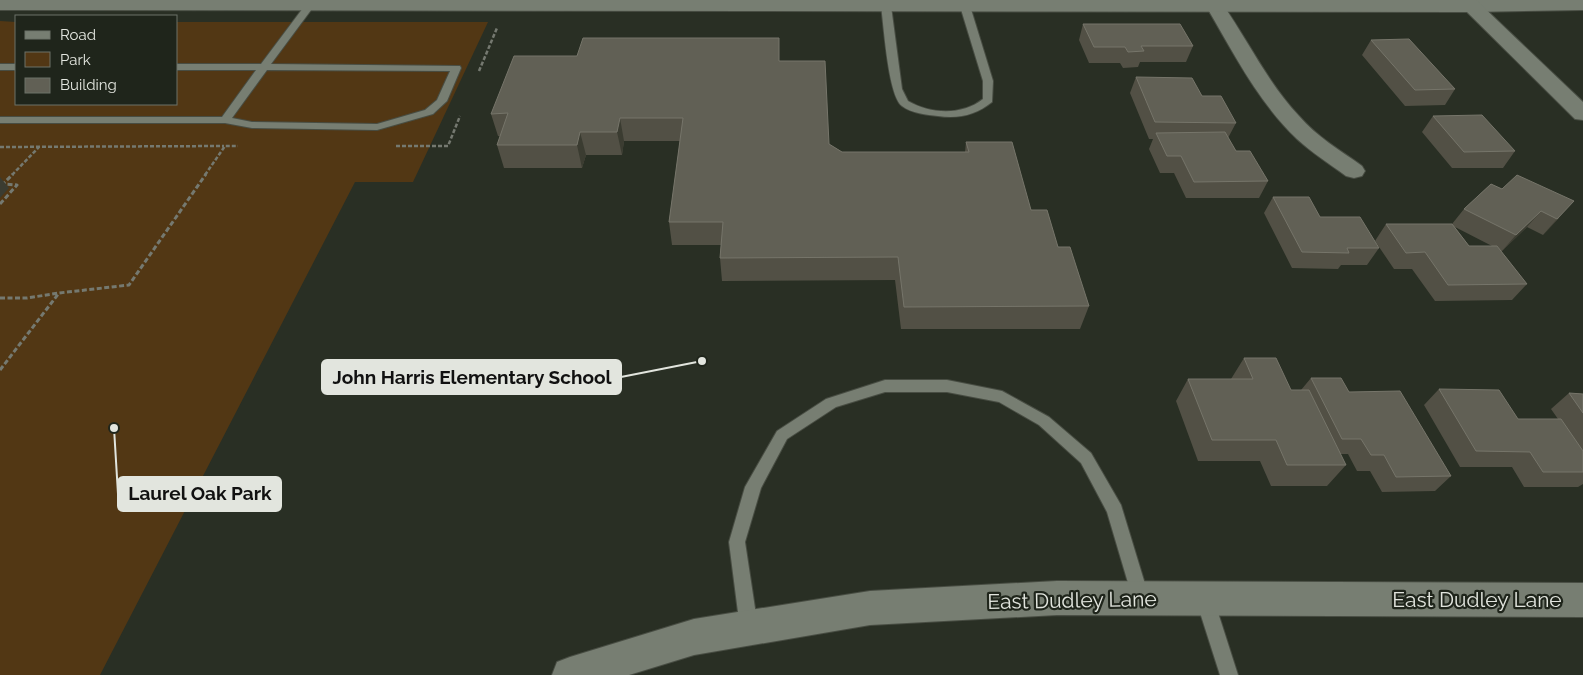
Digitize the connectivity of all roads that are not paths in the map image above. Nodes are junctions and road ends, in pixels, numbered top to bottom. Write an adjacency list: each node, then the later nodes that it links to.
1 (100, 3): 2 (street); 7 (street)
2 (311, 3): 3 (street); 14 (lane)
3 (632, 3): 9 (street)
4 (964, 3): 9 (street); 9 (lane); 10 (street)
5 (1263, 3): 6 (street); 10 (street)
6 (1469, 3): 8 (street); 15 (street)
7 (0, 5)
8 (1583, 5)
9 (886, 6)
10 (1215, 6): 18 (street)
11 (0, 67): 12 (lane)
12 (15, 67)
13 (178, 67): 14 (lane)
14 (264, 67): 17 (lane); 17 (lane)
15 (1583, 114)
16 (0, 120): 17 (lane)
17 (225, 120)
18 (1354, 171)
19 (1140, 597): 20 (street, East Dudley Lane); 22 (street, East Dudley Lane); 22 (lane)
20 (1204, 597): 21 (street, East Dudley Lane); 24 (lane)
21 (1583, 600)
22 (749, 628): 23 (street, East Dudley Lane)
23 (570, 675)
24 (1230, 675)

